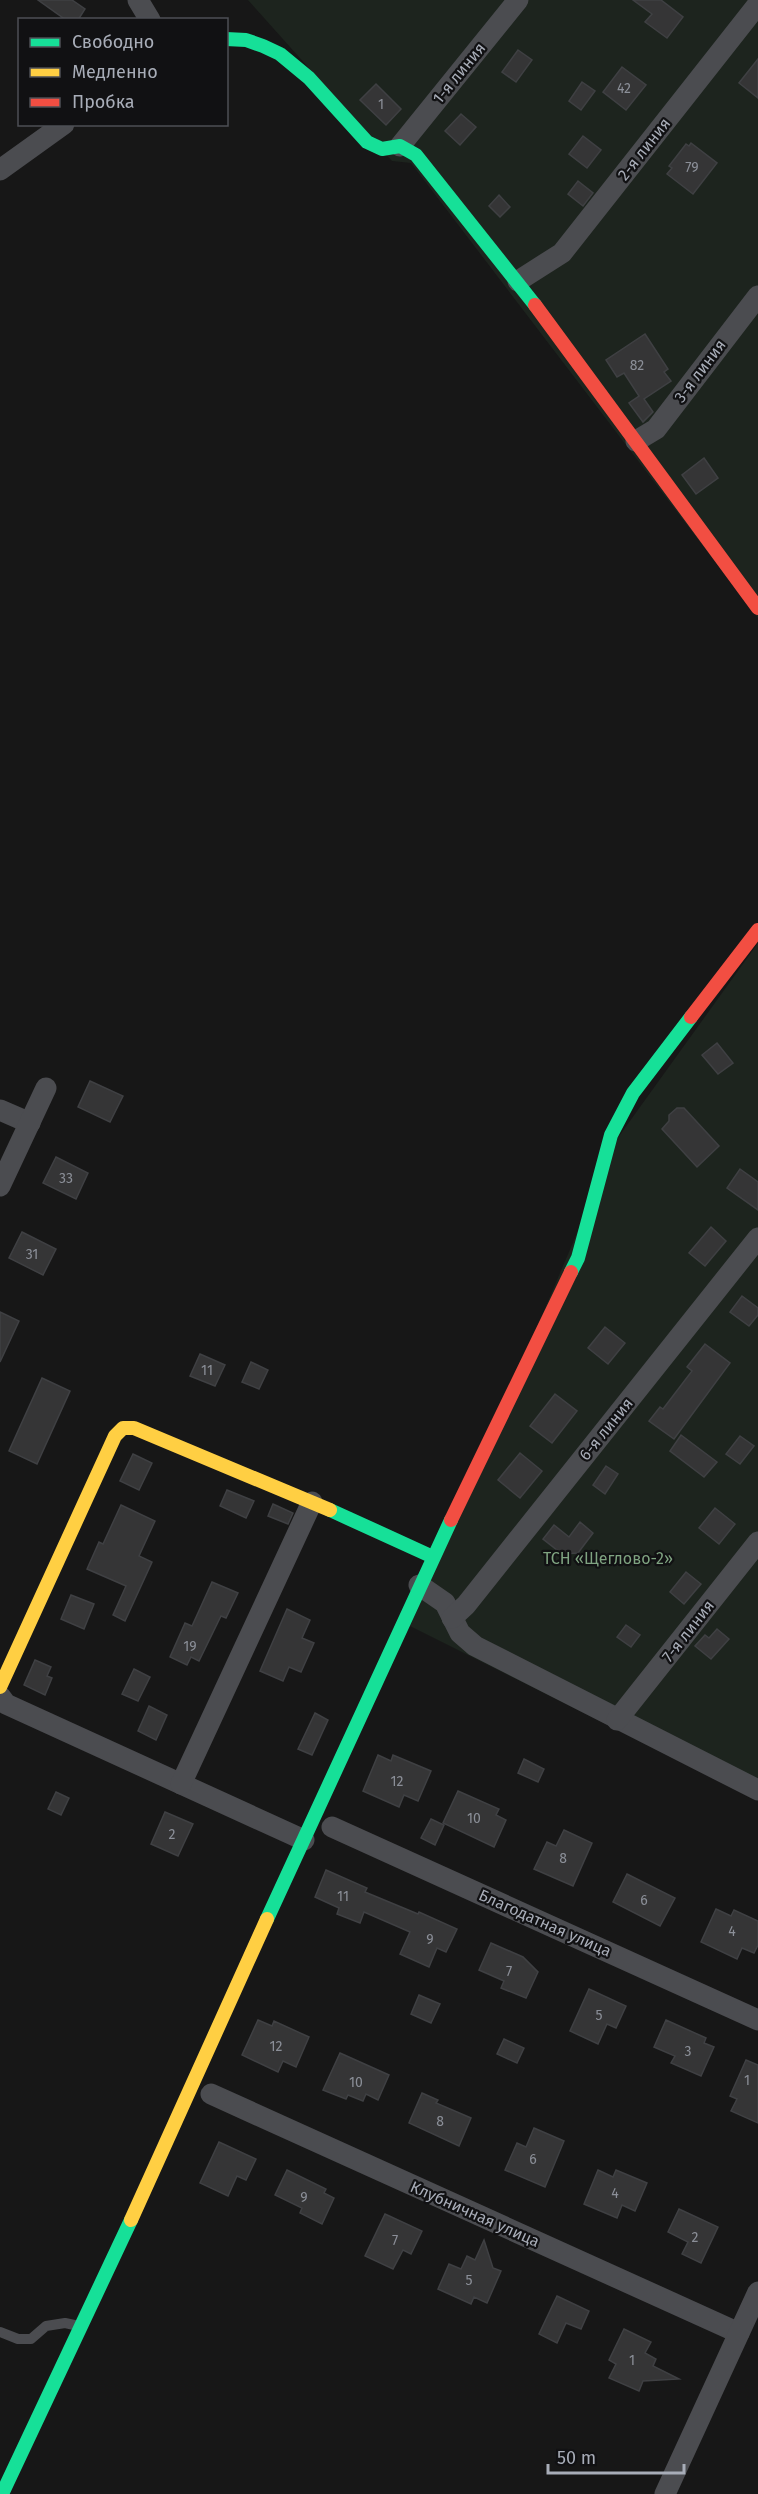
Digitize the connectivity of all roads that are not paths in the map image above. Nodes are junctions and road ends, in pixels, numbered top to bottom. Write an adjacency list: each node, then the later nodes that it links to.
1 (138, 0): 4 (street)
2 (518, 0): 7 (street, 1-я линия)
3 (758, 4): 9 (street, 2-я линия)
4 (149, 18)
5 (228, 39): 7 (street)
6 (61, 126): 8 (street)
7 (400, 146): 9 (street)
8 (0, 170)
9 (518, 280): 11 (street)
10 (758, 296): 11 (street, 3-я линия)
11 (636, 441): 12 (street)
12 (758, 608)
13 (758, 930): 21 (street)
14 (46, 1088): 16 (street)
15 (0, 1110): 16 (street)
16 (30, 1123): 17 (street)
17 (0, 1186)
18 (758, 1238): 23 (street, 6-я линия)
19 (312, 1502): 21 (street); 24 (street); 27 (street)
20 (758, 1542): 26 (street, 7-я линия)
21 (433, 1557): 22 (street)
22 (419, 1585): 23 (street); 30 (street)
23 (452, 1618): 26 (street)
24 (0, 1687)
25 (0, 1696): 27 (street)
26 (617, 1720): 28 (street)
27 (182, 1784): 30 (street)
28 (758, 1790)
29 (332, 1827): 31 (street, Благодатная улица)
30 (304, 1840): 34 (street)
31 (758, 2020)
32 (211, 2094): 36 (street, Клубничная улица)
33 (758, 2292): 36 (street)
34 (82, 2327): 35 (lane); 37 (street)
35 (0, 2332)
36 (739, 2333): 38 (street)
37 (2, 2494)
38 (665, 2494)

